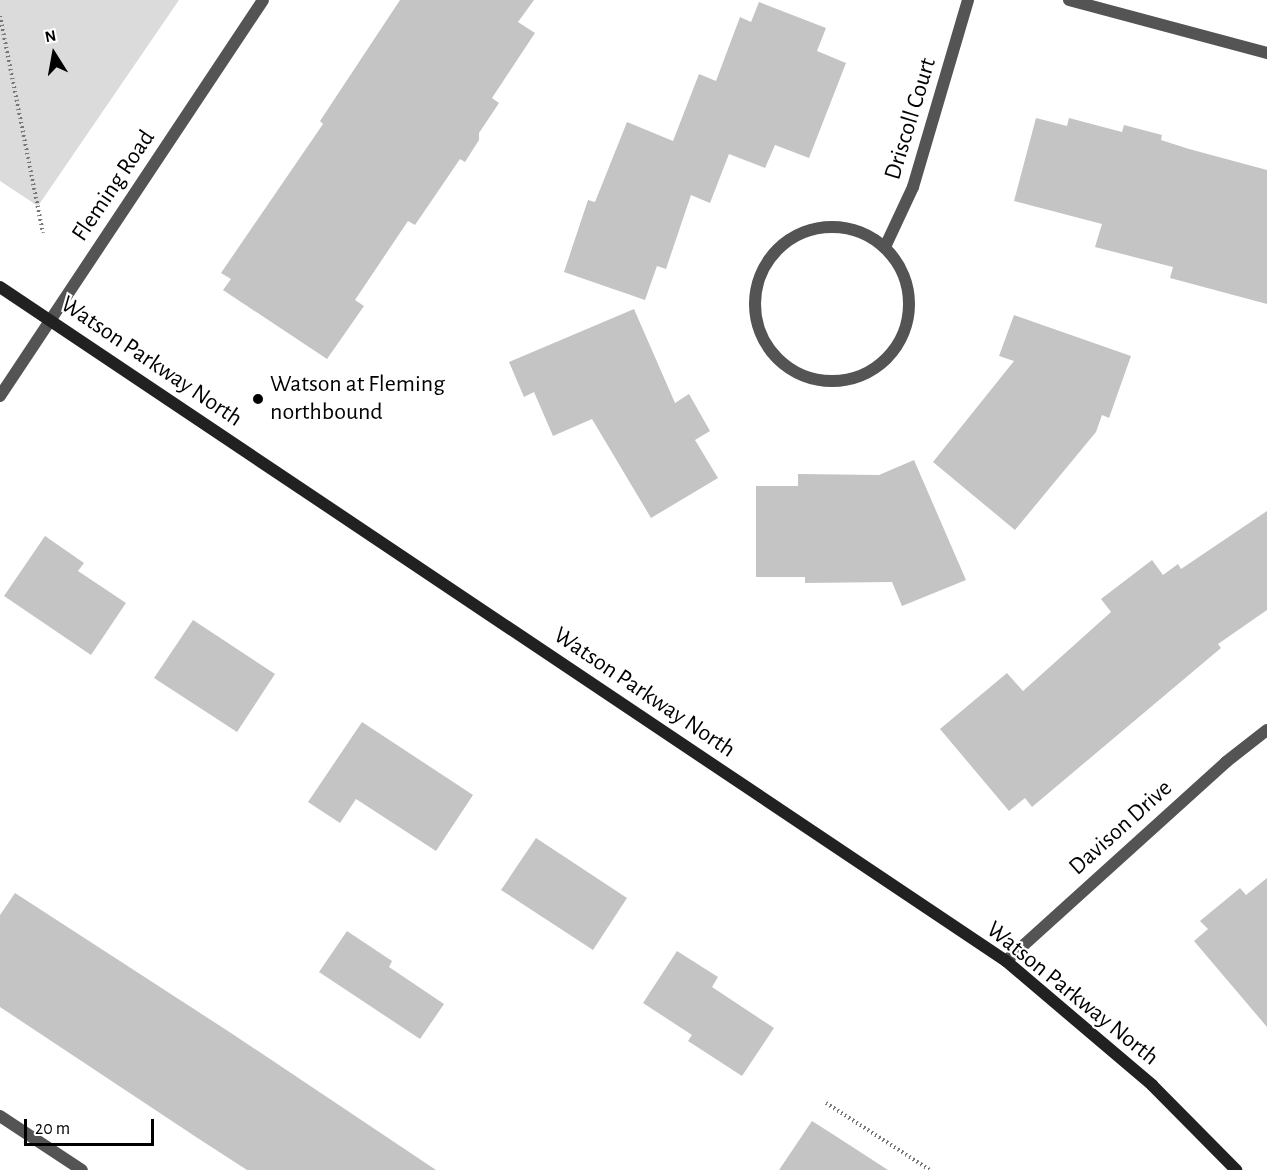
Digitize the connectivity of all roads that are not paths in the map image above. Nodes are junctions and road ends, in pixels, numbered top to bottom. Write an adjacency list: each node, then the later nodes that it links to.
1 (263, 0): 7 (street, Fleming Road)
2 (968, 0): 5 (street, Driscoll Court)
3 (1069, 0): 4 (street)
4 (1267, 53)
5 (885, 247): 5 (street)
6 (0, 286): 7 (main road, Watson Parkway North)
7 (50, 320): 8 (street, Fleming Road); 10 (main road, Watson Parkway North)
8 (0, 396)
9 (1267, 730): 10 (street, Davison Drive)
10 (1006, 961): 13 (main road, Watson Parkway North)
11 (0, 1116): 12 (street)
12 (82, 1170)
13 (1236, 1170)

